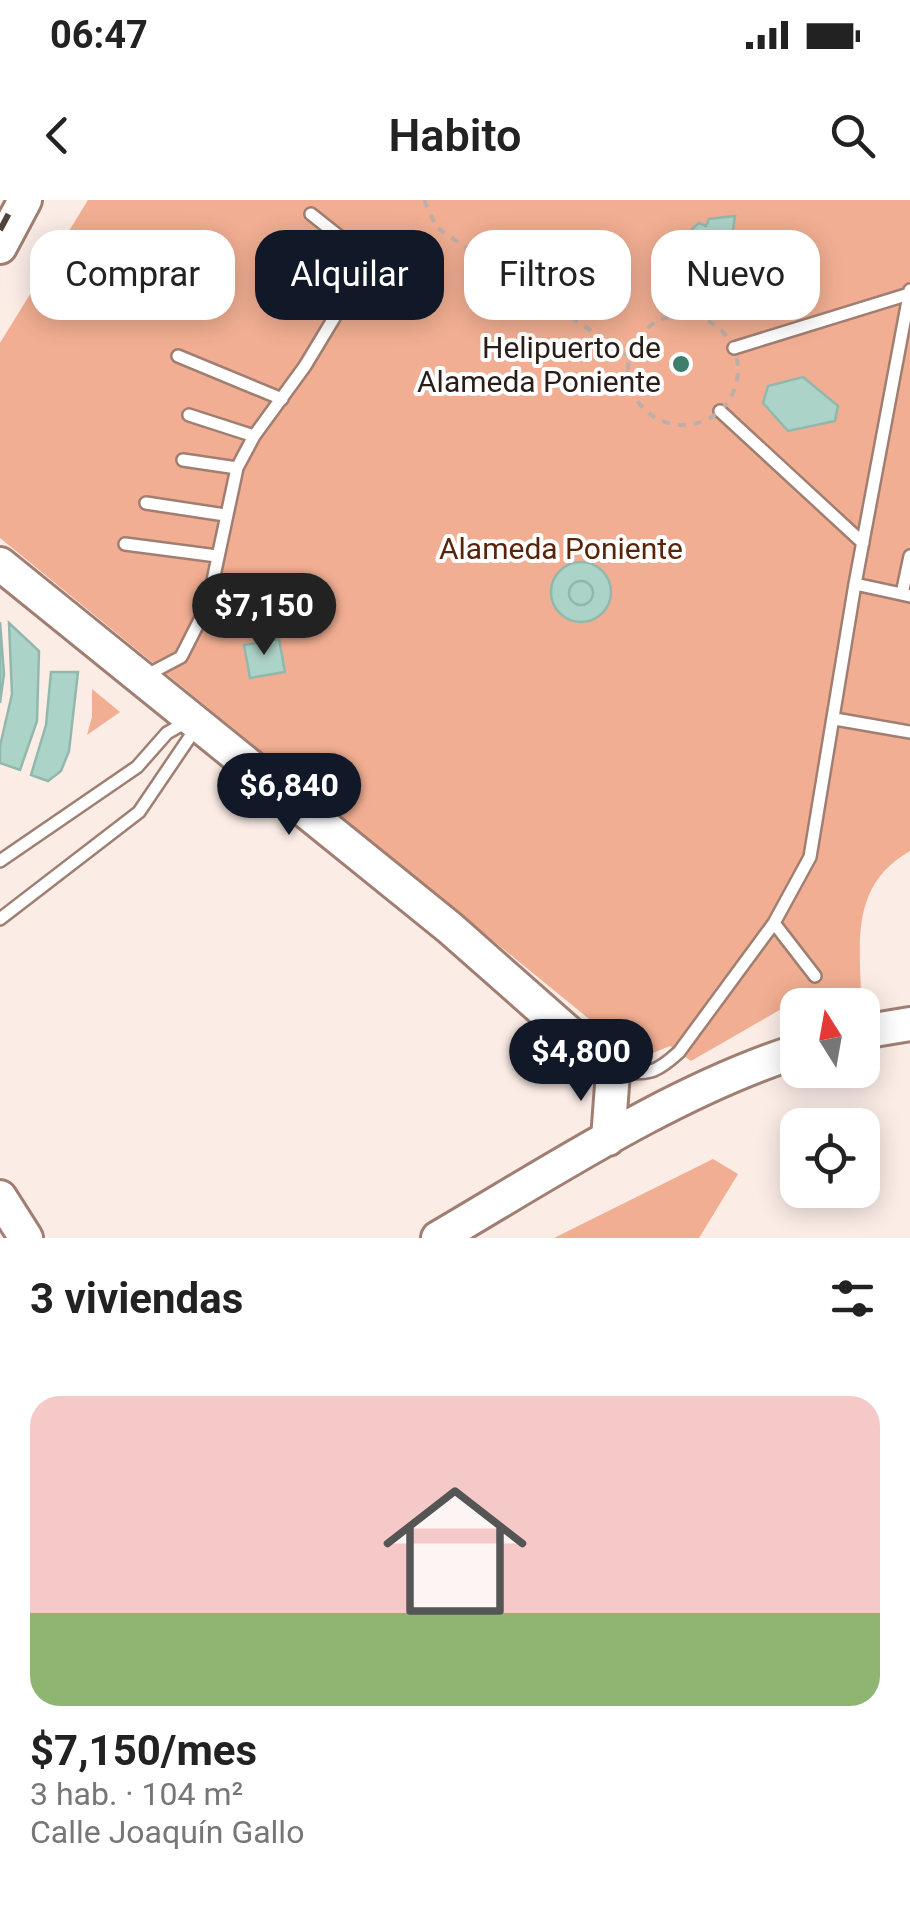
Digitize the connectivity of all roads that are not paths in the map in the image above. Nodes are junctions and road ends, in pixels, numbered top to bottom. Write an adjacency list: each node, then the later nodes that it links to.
1 (25, 200): 3 (street)
2 (311, 214): 7 (lane)
3 (0, 247)
4 (910, 292): 5 (lane); 15 (lane)
5 (734, 348)
6 (178, 356): 7 (lane)
7 (282, 399): 10 (lane)
8 (720, 411): 15 (lane)
9 (190, 415): 10 (lane)
10 (254, 436): 12 (lane)
11 (183, 460): 12 (lane)
12 (237, 468): 14 (lane)
13 (146, 503): 14 (lane)
14 (225, 514): 17 (lane)
15 (863, 543): 20 (lane)
16 (126, 544): 17 (lane)
17 (217, 556): 22 (lane)
18 (910, 556): 21 (lane)
19 (0, 564): 22 (street)
20 (856, 584): 21 (lane); 23 (lane)
21 (906, 595)
22 (141, 678): 24 (street)
23 (835, 719): 25 (lane); 28 (lane)
24 (195, 722): 26 (lane); 27 (lane); 33 (street)
25 (910, 732)
26 (0, 861)
27 (0, 920)
28 (774, 923): 29 (lane); 33 (lane)
29 (816, 976)
30 (910, 1024): 31 (street)
31 (880, 1029)
32 (780, 1059): 34 (street)
33 (613, 1072): 34 (street)
34 (608, 1139): 37 (street)
35 (0, 1197): 36 (street)
36 (26, 1238)
37 (438, 1238)

